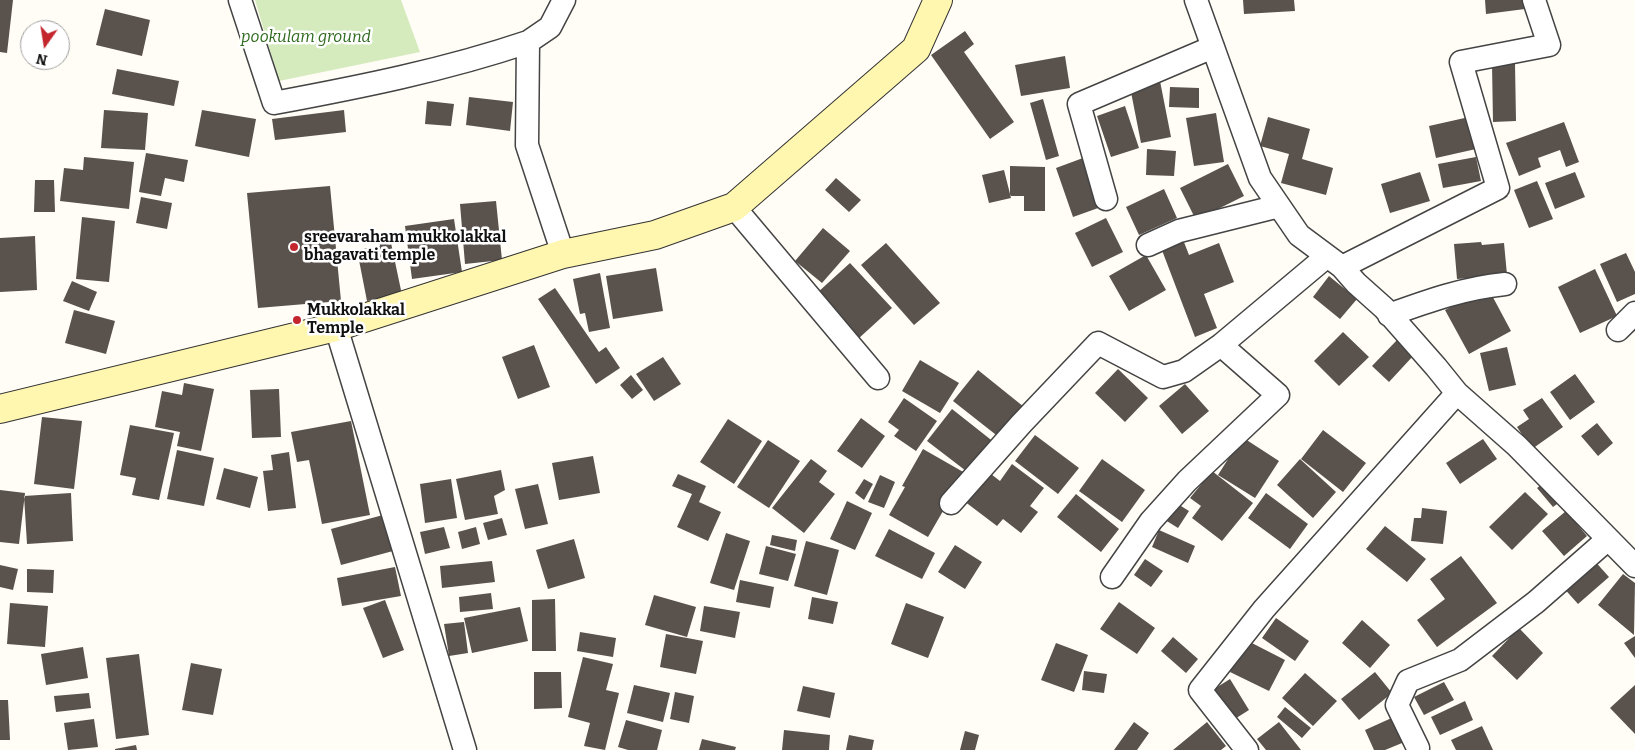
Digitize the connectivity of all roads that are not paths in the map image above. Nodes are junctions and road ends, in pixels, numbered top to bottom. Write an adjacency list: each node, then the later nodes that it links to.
1 (240, 0): 6 (street)
2 (564, 0): 6 (street)
3 (938, 0): 10 (main road)
4 (1196, 0): 7 (street)
5 (1534, 0): 13 (street)
6 (528, 42): 12 (street)
7 (1213, 48): 8 (street); 9 (street)
8 (1106, 199)
9 (1279, 206): 11 (street); 13 (street)
10 (734, 207): 12 (main road); 20 (street)
11 (1148, 245)
12 (563, 254): 17 (main road)
13 (1334, 262): 16 (street); 19 (street)
14 (1505, 284): 16 (street)
15 (1635, 313): 18 (street)
16 (1390, 315): 21 (street)
17 (336, 327): 22 (main road); 28 (street)
18 (1618, 330)
19 (1221, 345): 23 (street); 26 (street)
20 (878, 378)
21 (1456, 393): 24 (street); 29 (street)
22 (0, 409)
23 (951, 503)
24 (1608, 539): 25 (street); 27 (street)
25 (1635, 566)
26 (1112, 577)
27 (1418, 748)
28 (464, 750)
29 (1247, 750)

